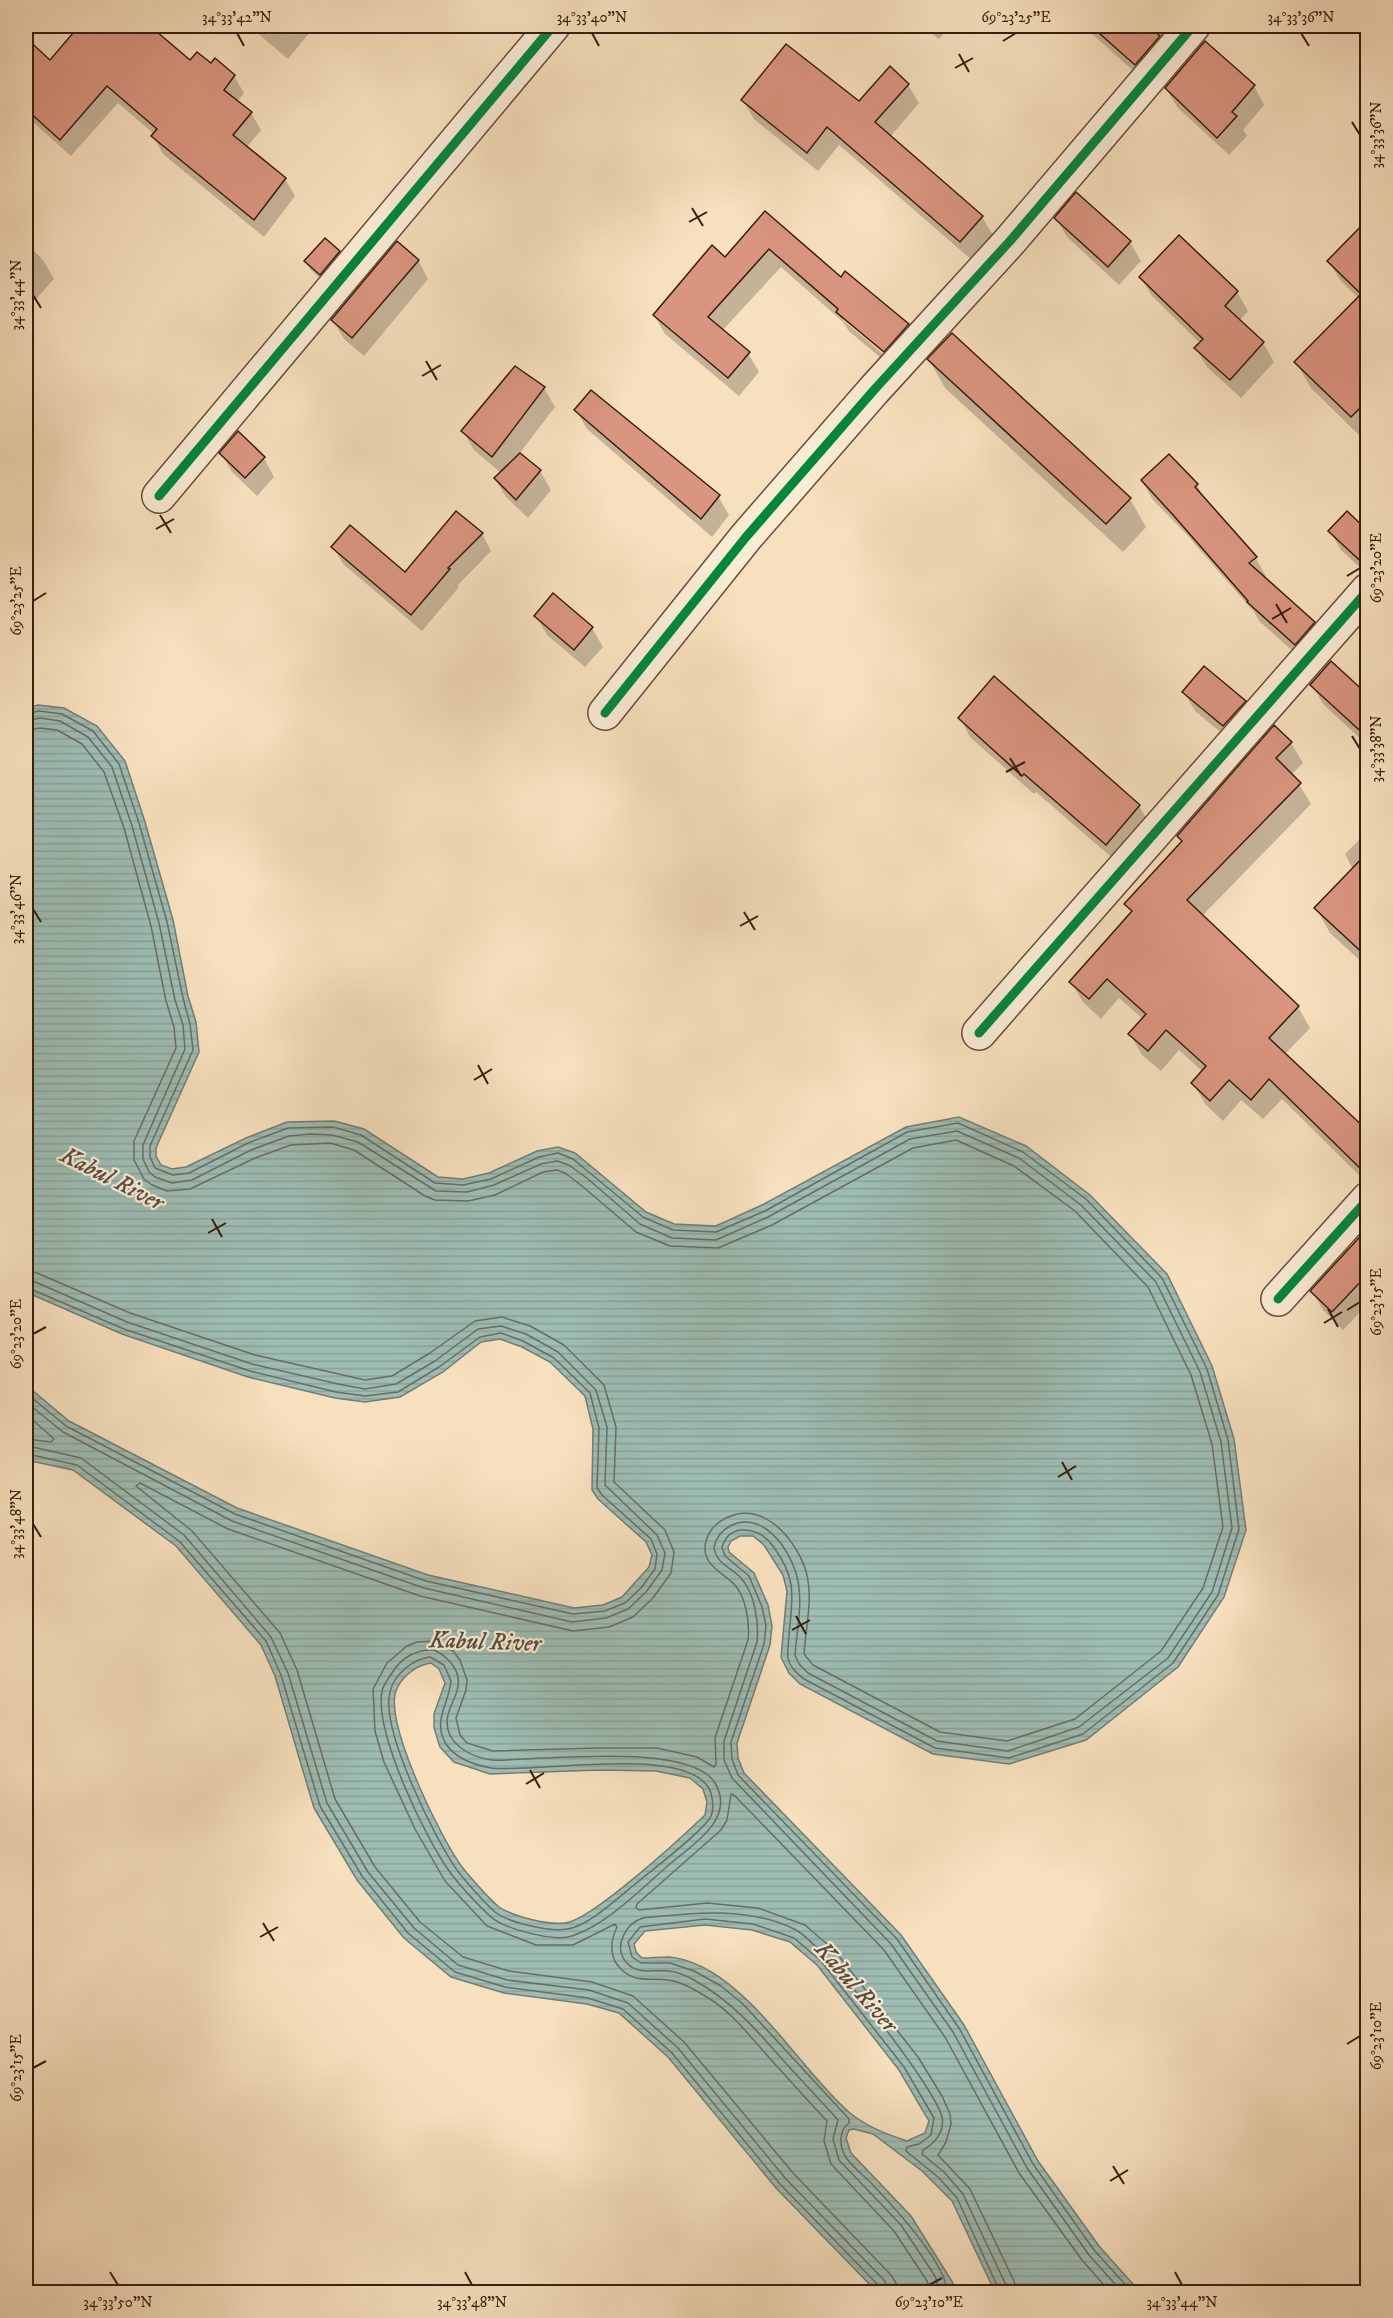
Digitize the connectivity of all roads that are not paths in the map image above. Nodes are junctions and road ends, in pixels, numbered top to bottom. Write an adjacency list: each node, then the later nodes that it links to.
1 (553, 26): 3 (street)
2 (1193, 26): 5 (street)
3 (159, 496)
4 (1368, 590): 6 (street)
5 (605, 713)
6 (979, 1033)
7 (1368, 1199): 8 (street)
8 (1278, 1299)

